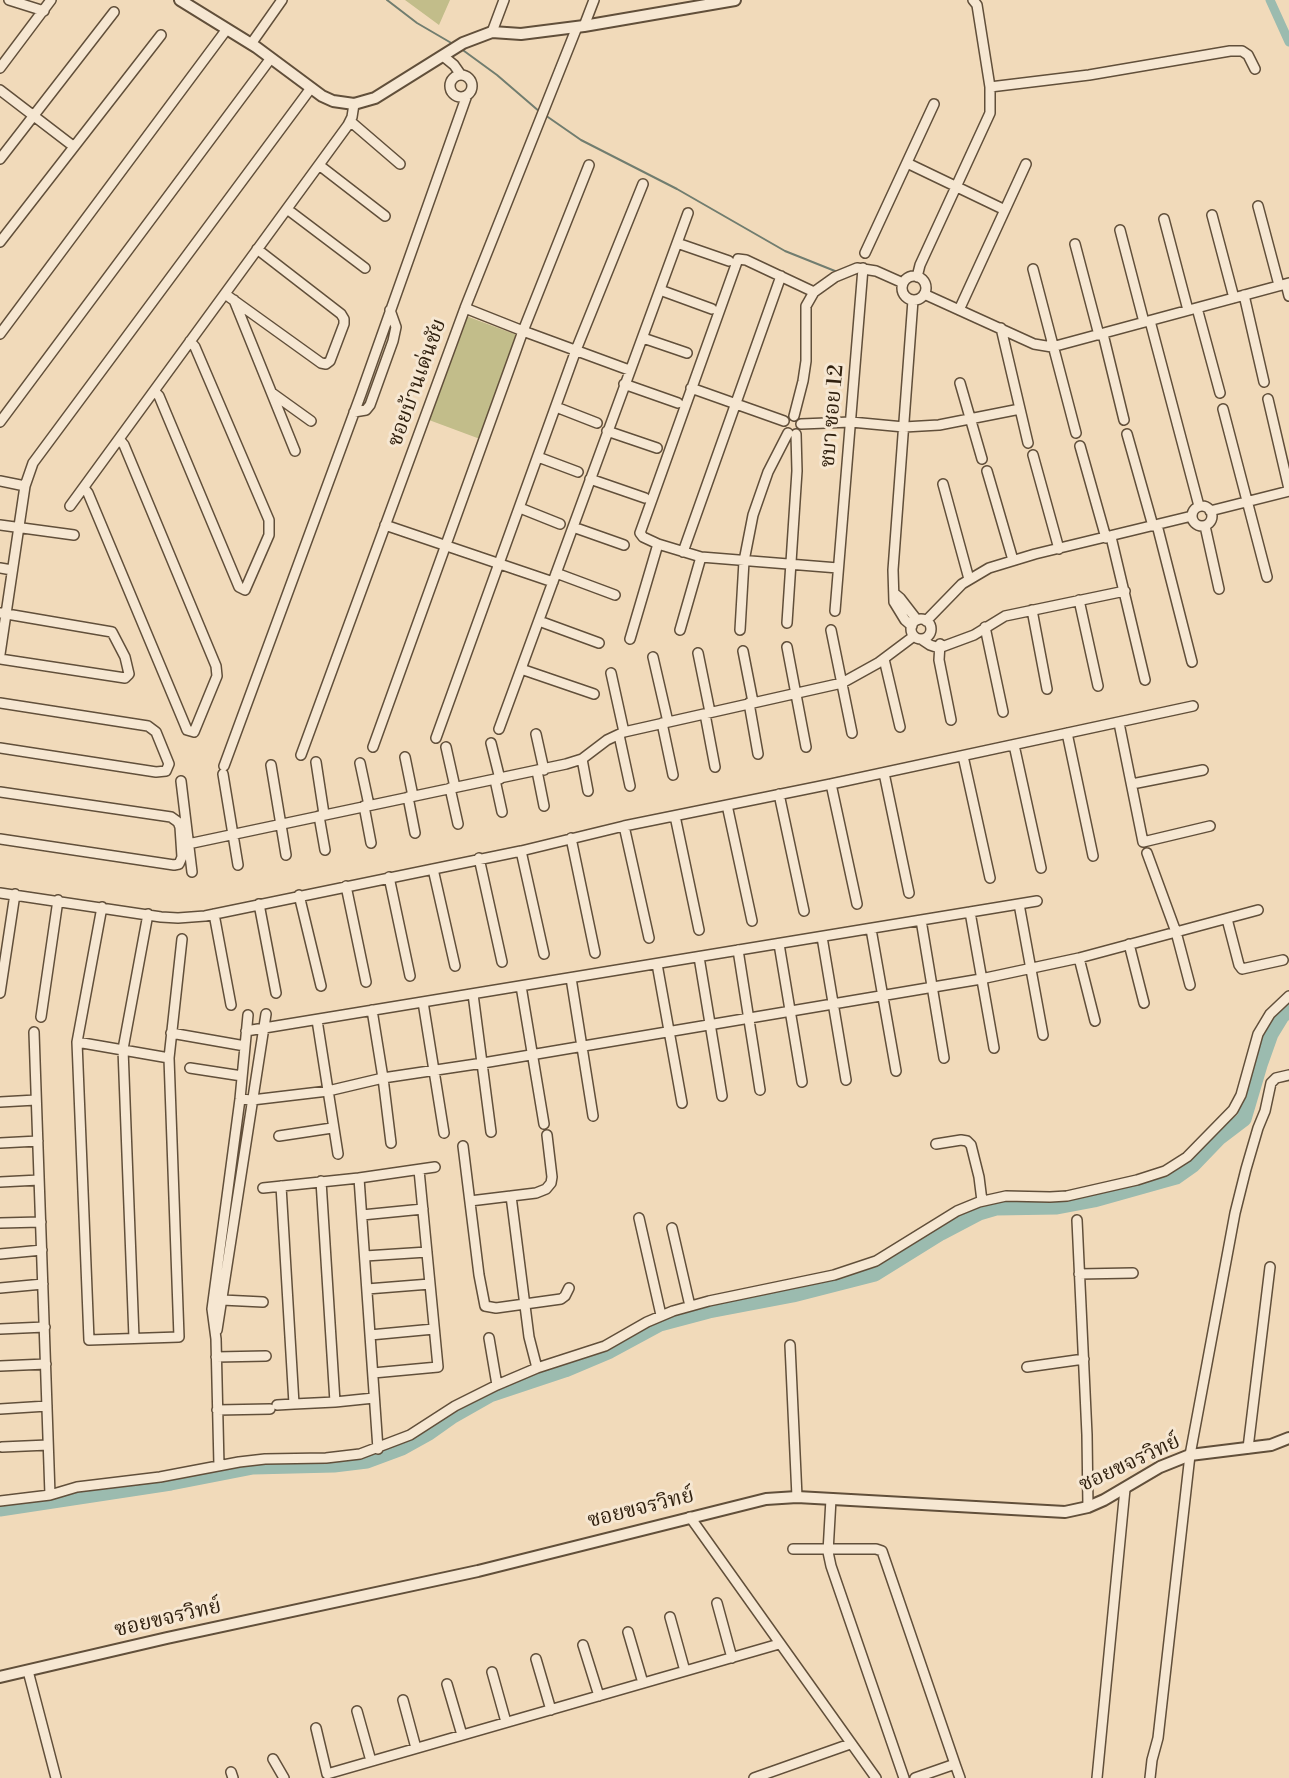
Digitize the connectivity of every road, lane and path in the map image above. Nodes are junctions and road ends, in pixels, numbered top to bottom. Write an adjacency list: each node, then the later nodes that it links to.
1 (9, 0): 9 (street)
2 (51, 0): 9 (street)
3 (180, 0): 12 (street)
4 (282, 0): 15 (street)
5 (504, 0): 13 (street)
6 (594, 0): 11 (street, ซอยบ้านเด่นชัย)
7 (735, 0): 11 (street)
8 (977, 2): 21 (street)
9 (44, 11): 18 (street)
10 (114, 12): 27 (street)
11 (580, 27): 13 (street); 66 (street, ซอยบ้านเด่นชัย)
12 (227, 29): 15 (street); 73 (street)
13 (492, 32): 16 (street)
14 (161, 35): 29 (street)
15 (251, 44): 17 (street)
16 (447, 53): 20 (street); 25 (street)
17 (271, 58): 22 (street); 99 (street)
18 (0, 68)
19 (1255, 69): 21 (street)
20 (461, 75): 24 (street); 24 (street)
21 (990, 87): 37 (street)
22 (311, 88): 25 (street); 121 (street)
23 (0, 90): 27 (street)
24 (467, 95): 244 (street)
25 (354, 104): 28 (street)
26 (934, 104): 31 (street)
27 (32, 116): 29 (street); 30 (street)
28 (350, 121): 32 (street); 34 (street)
29 (73, 146): 46 (street)
30 (0, 159)
31 (907, 163): 37 (street); 50 (street)
32 (400, 164)
33 (1026, 164): 40 (street)
34 (319, 165): 39 (street); 43 (street)
35 (589, 165): 72 (street)
36 (643, 184): 78 (street)
37 (956, 187): 40 (street); 56 (street)
38 (1258, 206): 58 (street)
39 (287, 209): 49 (street); 52 (street)
40 (1005, 210): 69 (street)
41 (688, 213): 47 (street)
42 (1212, 215): 62 (street)
43 (385, 216)
44 (1164, 219): 68 (street)
45 (1120, 230): 70 (street)
46 (0, 242)
47 (677, 243): 51 (street); 59 (street)
48 (1075, 243): 74 (street)
49 (257, 249): 64 (street); 64 (street)
50 (865, 253)
51 (729, 261)
52 (365, 268)
53 (863, 268): 57 (street); 60 (street); 100 (street, ชบา ซอย 12)
54 (1033, 269): 77 (street)
55 (781, 276): 60 (street); 84 (street); 90 (street)
56 (917, 277): 57 (street); 61 (street)
57 (903, 283): 65 (street)
58 (1285, 284): 62 (street); 63 (street)
59 (660, 290): 67 (street); 75 (street)
60 (814, 292): 94 (street)
61 (924, 294): 65 (street); 69 (street)
62 (1239, 296): 68 (street); 81 (street)
63 (1289, 296)
64 (229, 297): 76 (street); 86 (street)
65 (913, 300): 103 (street)
66 (465, 308): 72 (street); 133 (street, ซอยบ้านเด่นชัย)
67 (712, 309)
68 (1193, 309): 70 (street); 87 (street)
69 (959, 310): 71 (street)
70 (1147, 322): 74 (street); 127 (street)
71 (1001, 328): 77 (street); 92 (street)
72 (523, 332): 78 (street); 142 (street)
73 (0, 334)
74 (1101, 334): 77 (street); 96 (street)
75 (643, 338): 79 (street); 80 (street)
76 (190, 341): 85 (street); 85 (street)
77 (1052, 347): 105 (street)
78 (576, 350): 80 (street); 91 (street)
79 (687, 353)
80 (629, 370): 83 (street)
81 (1264, 382)
82 (960, 383): 95 (street)
83 (624, 384): 89 (street); 104 (street)
84 (691, 388): 90 (street); 140 (street)
85 (154, 391): 108 (street)
86 (272, 393): 97 (street); 112 (street)
87 (1220, 393)
88 (1268, 399): 123 (street)
89 (678, 403)
90 (736, 404): 98 (street); 144 (street)
91 (556, 407): 101 (street); 114 (street)
92 (1020, 409): 95 (street); 109 (street)
93 (1223, 409): 125 (street)
94 (794, 416): 98 (street); 102 (street)
95 (972, 420): 103 (street); 115 (street)
96 (1124, 420)
97 (311, 421)
98 (784, 421): 106 (street)
99 (0, 422)
100 (850, 422): 102 (street); 103 (street); 151 (street, ชบา ซอย 12)
101 (597, 423)
102 (801, 424): 106 (street)
103 (904, 427): 165 (street)
104 (607, 431): 111 (street); 118 (street)
105 (1076, 433)
106 (792, 434): 147 (street); 149 (street)
107 (1128, 434): 134 (street)
108 (119, 439): 122 (street); 122 (street)
109 (1028, 443)
110 (1080, 446): 139 (street)
111 (657, 448)
112 (295, 451)
113 (1033, 455): 143 (street)
114 (538, 457): 117 (street); 128 (street)
115 (982, 459)
116 (987, 471): 146 (street)
117 (578, 472)
118 (590, 479): 124 (street); 136 (street)
119 (0, 481): 121 (street)
120 (943, 484): 155 (street)
121 (25, 486): 137 (street)
122 (84, 488): 126 (street)
123 (1289, 490): 125 (street)
124 (645, 498)
125 (1248, 501): 129 (street); 153 (street)
126 (70, 506)
127 (1199, 506): 129 (street); 130 (street)
128 (520, 508): 131 (street); 148 (street)
129 (1210, 511): 135 (street)
130 (1192, 516): 134 (street); 135 (street)
131 (560, 524)
132 (0, 525): 137 (street)
133 (385, 525): 142 (street); 211 (street, ซอยบ้านเด่นชัย)
134 (1155, 525): 139 (street); 180 (street)
135 (1205, 526): 156 (street)
136 (573, 527): 141 (street); 154 (street)
137 (19, 528): 138 (street); 152 (street)
138 (74, 536)
139 (1109, 537): 143 (street); 157 (street)
140 (658, 544): 144 (street); 171 (street)
141 (624, 545)
142 (446, 546): 148 (street); 206 (street)
143 (1059, 549): 146 (street)
144 (683, 552): 145 (street)
145 (701, 557): 147 (street); 167 (street)
146 (1013, 560): 155 (street)
147 (744, 561): 149 (street); 168 (street)
148 (500, 564): 154 (street); 203 (street)
149 (791, 566): 151 (street); 164 (street)
150 (0, 568): 152 (street)
151 (838, 568): 161 (street, ชบา ซอย 12)
152 (12, 570): 162 (street)
153 (1267, 577)
154 (554, 578): 158 (street); 163 (street)
155 (969, 579): 165 (street)
156 (1219, 589)
157 (1125, 591): 159 (street); 183 (street)
158 (615, 595)
159 (1079, 600): 160 (street); 185 (street)
160 (1032, 610): 166 (street); 186 (street)
161 (835, 611)
162 (3, 613): 177 (street); 177 (street)
163 (539, 621): 172 (street); 181 (street)
164 (787, 623)
165 (918, 623): 170 (street); 170 (street)
166 (985, 627): 173 (street); 192 (street)
167 (680, 630)
168 (740, 630)
169 (831, 630): 184 (street)
170 (921, 637): 173 (street); 179 (street)
171 (630, 639)
172 (599, 643)
173 (942, 645): 194 (street)
174 (787, 647): 188 (street)
175 (743, 651): 190 (street)
176 (698, 653): 193 (street)
177 (0, 656)
178 (653, 657): 195 (street)
179 (884, 659): 184 (street); 197 (street)
180 (1192, 662)
181 (521, 669): 187 (street); 198 (street)
182 (611, 673): 202 (street)
183 (1145, 680)
184 (842, 683): 188 (street); 199 (street)
185 (1098, 686)
186 (1047, 689)
187 (594, 694)
188 (796, 694): 190 (street); 208 (street)
189 (0, 703): 209 (street)
190 (751, 703): 193 (street); 210 (street)
191 (1193, 706): 196 (street)
192 (1003, 712)
193 (707, 713): 195 (street); 218 (street)
194 (951, 720)
195 (665, 723): 202 (street); 222 (street)
196 (1119, 723): 200 (street); 226 (street)
197 (900, 727)
198 (499, 729)
199 (852, 733)
200 (1066, 733): 205 (street); 253 (street)
201 (536, 734): 219 (street)
202 (621, 734): 214 (street); 227 (street)
203 (436, 738)
204 (491, 743): 223 (street)
205 (1014, 745): 212 (street); 257 (street)
206 (373, 747)
207 (446, 747): 228 (street)
208 (806, 747)
209 (0, 748)
210 (758, 754)
211 (302, 755)
212 (963, 756): 221 (street); 260 (street)
213 (405, 757): 232 (street)
214 (582, 759): 219 (street); 229 (street)
215 (316, 762): 237 (street)
216 (360, 763): 234 (street)
217 (271, 765): 240 (street)
218 (715, 767)
219 (540, 770): 223 (street); 235 (street)
220 (1203, 770): 226 (street)
221 (884, 773): 225 (street); 263 (street)
222 (673, 775)
223 (497, 779): 228 (street); 236 (street)
224 (181, 781): 248 (street)
225 (831, 784): 231 (street); 269 (street)
226 (1132, 784): 242 (street)
227 (630, 786)
228 (453, 788): 232 (street); 239 (street)
229 (588, 791)
230 (0, 792): 246 (street)
231 (779, 794): 233 (street); 273 (street)
232 (410, 797): 234 (street); 243 (street)
233 (727, 805): 238 (street); 278 (street)
234 (366, 806): 237 (street); 247 (street)
235 (544, 806)
236 (502, 812)
237 (322, 815): 240 (street); 249 (street)
238 (675, 816): 241 (street); 281 (street)
239 (458, 824)
240 (281, 825): 244 (street); 252 (street)
241 (624, 826): 245 (street); 284 (street)
242 (1210, 826)
243 (415, 833)
244 (233, 835): 248 (street); 255 (street)
245 (571, 838): 250 (street); 289 (street)
246 (0, 839)
247 (371, 843)
248 (188, 844): 258 (street)
249 (326, 850)
250 (521, 850): 254 (street); 290 (street)
251 (1147, 853): 282 (street)
252 (286, 855)
253 (1093, 856)
254 (479, 858): 256 (street); 294 (street)
255 (238, 865)
256 (434, 868): 259 (street); 296 (street)
257 (1041, 868)
258 (192, 872)
259 (389, 877): 261 (street); 298 (street)
260 (990, 878)
261 (346, 886): 265 (street); 301 (street)
262 (0, 892): 264 (street)
263 (909, 893)
264 (15, 894): 266 (street); 306 (street)
265 (299, 895): 268 (street); 303 (street)
266 (58, 900): 271 (street); 319 (street)
267 (1037, 901): 270 (street)
268 (259, 904): 276 (street); 307 (street)
269 (857, 904)
270 (1019, 904): 274 (street); 297 (street)
271 (102, 907): 275 (street); 330 (street)
272 (1258, 910): 277 (street)
273 (804, 912)
274 (970, 912): 279 (street); 300 (street)
275 (148, 914): 276 (street); 334 (street)
276 (213, 914): 314 (street)
277 (1227, 919): 282 (street); 293 (street)
278 (752, 921)
279 (921, 921): 280 (street); 305 (street)
280 (871, 928): 283 (street); 309 (street)
281 (699, 930)
282 (1176, 932): 287 (street); 302 (street)
283 (822, 937): 286 (street); 313 (street)
284 (650, 938)
285 (182, 939): 328 (street)
286 (778, 944): 288 (street); 316 (street)
287 (1129, 944): 292 (street); 312 (street)
288 (738, 950): 291 (street); 320 (street)
289 (596, 953)
290 (544, 954)
291 (699, 957): 295 (street); 323 (street)
292 (1079, 958): 297 (street); 322 (street)
293 (1283, 960)
294 (502, 962)
295 (657, 964): 299 (street); 327 (street)
296 (454, 966)
297 (1031, 969): 300 (street); 329 (street)
298 (410, 976)
299 (571, 978): 304 (street); 332 (street)
300 (981, 979): 305 (street); 333 (street)
301 (366, 982)
302 (1190, 985)
303 (321, 986)
304 (521, 986): 308 (street); 335 (street)
305 (932, 987): 309 (street); 337 (street)
306 (0, 993)
307 (276, 993)
308 (473, 994): 311 (street); 338 (street)
309 (882, 995): 313 (street); 341 (street)
310 (1289, 996): 378 (street)
311 (423, 1002): 315 (street); 340 (street)
312 (1144, 1003)
313 (833, 1004): 316 (street); 345 (street)
314 (231, 1005)
315 (372, 1010): 321 (street); 344 (street)
316 (789, 1011): 320 (street); 346 (street)
317 (266, 1014): 324 (street)
318 (249, 1015): 325 (street)
319 (41, 1017)
320 (749, 1018): 323 (street); 347 (street)
321 (317, 1020): 324 (street); 348 (street)
322 (1095, 1021)
323 (710, 1025): 327 (street); 349 (street)
324 (262, 1028): 325 (street); 352 (street)
325 (246, 1031): 331 (street)
326 (33, 1032): 351 (street)
327 (670, 1032): 332 (street); 354 (street)
328 (171, 1033): 331 (street); 336 (street)
329 (1043, 1035)
330 (77, 1042): 334 (street); 407 (street)
331 (245, 1046): 343 (street)
332 (583, 1046): 335 (street); 355 (street)
333 (994, 1048)
334 (123, 1049): 336 (street); 407 (street)
335 (532, 1054): 338 (street); 356 (street)
336 (169, 1058): 407 (street)
337 (944, 1058)
338 (483, 1063): 340 (street); 358 (street)
339 (190, 1068): 343 (street)
340 (434, 1070): 344 (street); 359 (street)
341 (896, 1071)
342 (1289, 1075): 431 (street)
343 (242, 1076): 350 (street)
344 (383, 1077): 348 (street); 364 (street)
345 (846, 1080)
346 (802, 1082)
347 (760, 1090)
348 (328, 1091): 352 (street); 357 (street)
349 (722, 1096)
350 (240, 1099): 352 (street); 409 (street)
351 (36, 1100): 353 (street); 362 (street)
352 (252, 1100): 398 (street)
353 (0, 1102)
354 (682, 1103)
355 (593, 1116)
356 (544, 1124)
357 (333, 1128): 361 (street); 367 (street)
358 (492, 1132)
359 (444, 1133)
360 (547, 1135): 376 (street)
361 (279, 1136)
362 (38, 1141): 363 (street); 371 (street)
363 (0, 1143)
364 (391, 1143)
365 (936, 1144): 378 (street)
366 (463, 1146): 377 (street)
367 (338, 1154)
368 (435, 1167): 369 (street)
369 (419, 1170): 370 (street); 379 (street)
370 (359, 1178): 372 (street); 380 (street)
371 (39, 1180): 373 (street); 383 (street)
372 (321, 1181): 374 (street); 421 (street)
373 (0, 1182)
374 (281, 1186): 375 (street); 422 (street)
375 (263, 1188)
376 (511, 1196): 377 (street); 400 (street)
377 (471, 1201): 400 (street)
378 (982, 1201): 401 (street)
379 (423, 1209): 380 (street); 387 (street)
380 (362, 1215): 389 (street)
381 (639, 1218): 402 (street)
382 (1077, 1220): 392 (street)
383 (41, 1222): 384 (street); 386 (street)
384 (0, 1223)
385 (672, 1228): 401 (street)
386 (42, 1250): 388 (street); 393 (street)
387 (427, 1252): 389 (street); 394 (street)
388 (0, 1254)
389 (365, 1256): 397 (street)
390 (1270, 1267): 429 (street)
391 (1133, 1273): 392 (street)
392 (1080, 1274): 413 (street)
393 (43, 1284): 395 (street); 403 (street)
394 (430, 1284): 397 (street); 405 (street)
395 (0, 1288)
396 (569, 1288): 400 (street)
397 (367, 1289): 406 (street)
398 (222, 1300): 399 (street); 409 (street)
399 (263, 1302)
400 (525, 1305): 417 (street)
401 (690, 1306): 402 (street)
402 (661, 1315): 417 (street)
403 (45, 1327): 404 (street); 414 (street)
404 (0, 1329)
405 (434, 1329): 406 (street); 418 (street)
406 (370, 1335): 418 (street)
407 (134, 1338)
408 (489, 1338): 419 (street)
409 (216, 1339): 412 (street)
410 (790, 1345): 435 (street)
411 (266, 1356): 412 (street)
412 (216, 1357): 425 (street)
413 (1083, 1359): 416 (street); 438 (street)
414 (46, 1364): 415 (street); 423 (street)
415 (0, 1366)
416 (1027, 1367)
417 (537, 1368): 419 (street)
418 (373, 1373): 420 (street)
419 (496, 1385): 430 (street)
420 (374, 1398): 421 (street); 430 (street)
421 (336, 1402): 422 (street)
422 (294, 1404): 425 (street)
423 (47, 1406): 424 (street); 427 (street)
424 (0, 1409)
425 (217, 1410): 432 (street)
426 (1289, 1438): 429 (street, ซอยขจรวิทย์)
427 (48, 1445): 428 (street); 434 (street)
428 (2, 1447)
429 (1248, 1448): 431 (street, ซอยขจรวิทย์)
430 (378, 1449): 432 (street)
431 (1190, 1455): 433 (street, ซอยขจรวิทย์); 475 (street)
432 (219, 1466): 434 (street)
433 (1125, 1489): 438 (street, ซอยขจรวิทย์); 474 (street)
434 (50, 1495): 437 (street)
435 (797, 1497): 436 (street, ซอยขจรวิทย์); 439 (street, ซอยขจรวิทย์)
436 (831, 1499): 438 (street, ซอยขจรวิทย์); 440 (street)
437 (0, 1501)
438 (1088, 1507)
439 (690, 1517): 445 (street); 449 (street, ซอยขจรวิทย์)
440 (828, 1548): 441 (street); 466 (street); 471 (street)
441 (793, 1549)
442 (717, 1603): 447 (street)
443 (670, 1617): 450 (street)
444 (628, 1632): 453 (street)
445 (779, 1644): 447 (street); 462 (street)
446 (583, 1645): 455 (street)
447 (732, 1658): 450 (street)
448 (536, 1659): 457 (street)
449 (28, 1671): 452 (street, ซอยขจรวิทย์); 467 (street)
450 (685, 1671): 453 (street)
451 (492, 1672): 459 (street)
452 (0, 1677)
453 (643, 1683): 455 (street)
454 (447, 1684): 461 (street)
455 (599, 1696): 457 (street)
456 (403, 1700): 463 (street)
457 (551, 1710): 459 (street)
458 (357, 1711): 465 (street)
459 (506, 1722): 461 (street)
460 (316, 1728): 465 (street)
461 (462, 1735): 463 (street)
462 (850, 1744): 469 (street); 470 (street)
463 (416, 1748): 465 (street)
464 (273, 1759): 468 (street)
465 (371, 1761)
466 (955, 1764): 472 (street); 473 (street)
467 (56, 1778)
468 (284, 1778)
469 (754, 1778)
470 (876, 1778)
471 (904, 1778)
472 (915, 1778)
473 (960, 1778)
474 (1097, 1778)
475 (1150, 1778)

